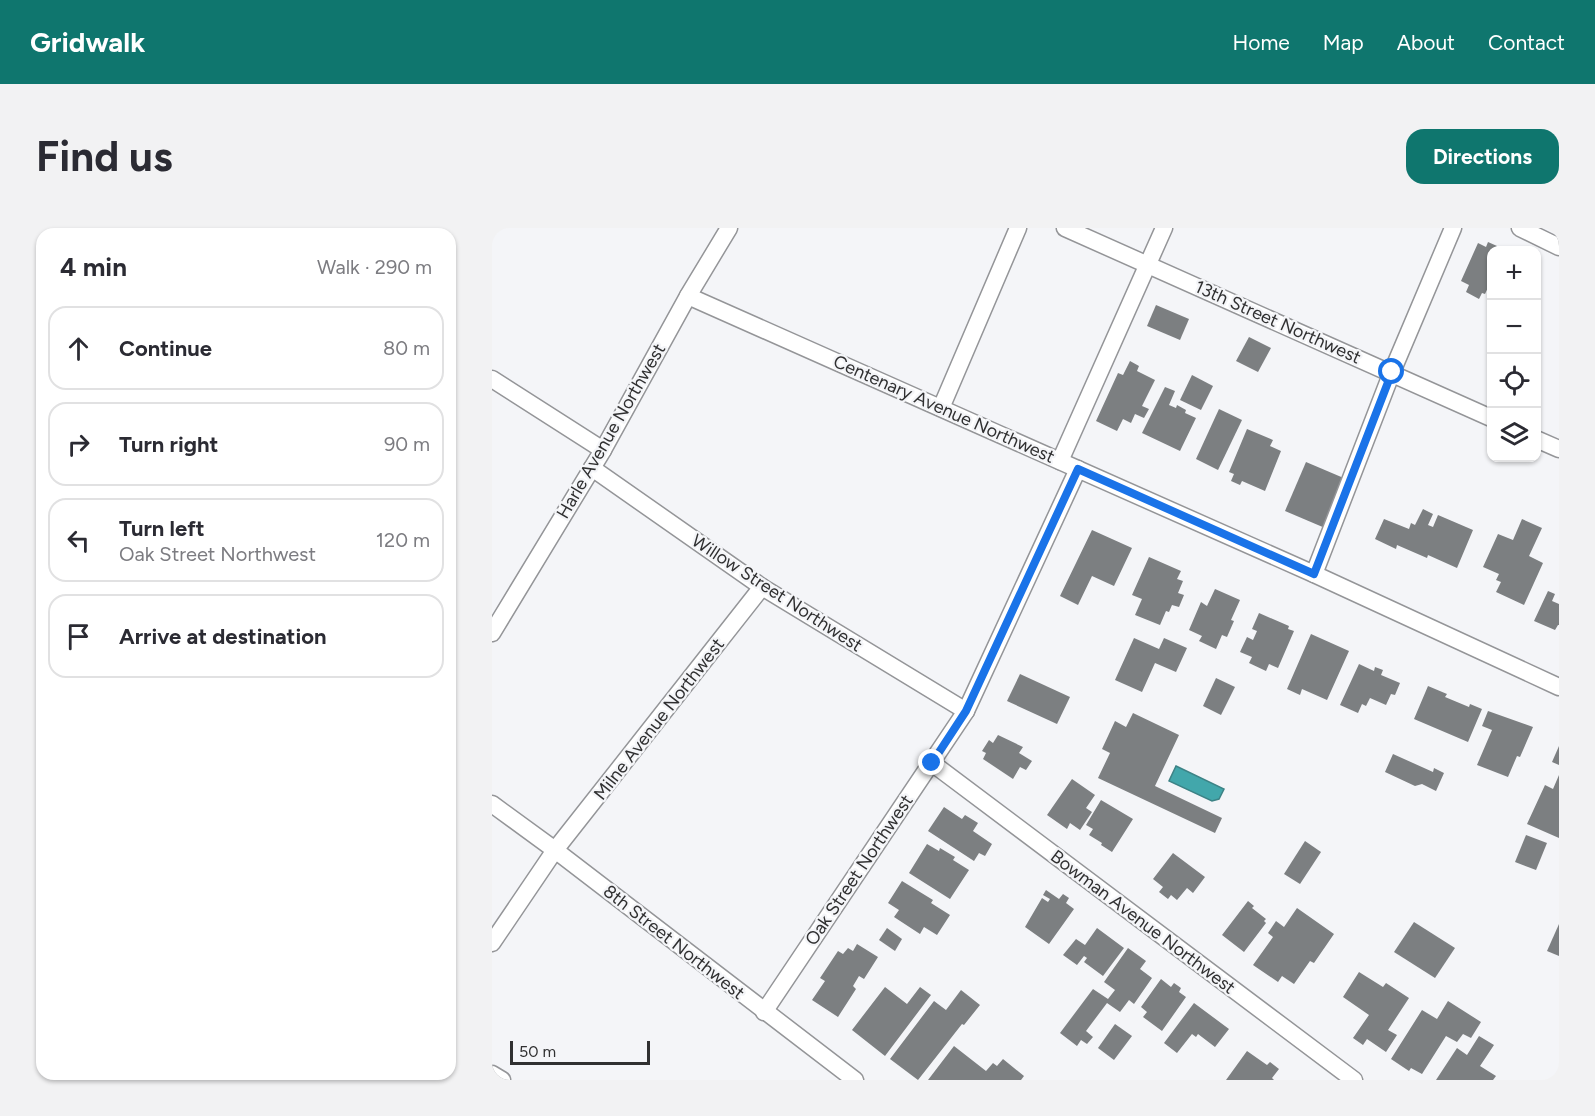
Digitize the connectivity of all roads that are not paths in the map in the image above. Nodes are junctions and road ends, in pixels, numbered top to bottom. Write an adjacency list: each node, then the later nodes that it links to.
1 (729, 228): 9 (street, Harle Avenue Northwest)
2 (1018, 228): 12 (street)
3 (1065, 228): 8 (street, 13th Street Northwest)
4 (1164, 228): 8 (street)
5 (1453, 228): 10 (street)
6 (1520, 228): 7 (street)
7 (1559, 247)
8 (1147, 265): 10 (street, 13th Street Northwest); 17 (street)
9 (688, 296): 12 (street, Centenary Avenue Northwest); 16 (street, Harle Avenue Northwest)
10 (1392, 372): 13 (street, 13th Street Northwest); 20 (street)
11 (492, 379): 16 (street)
12 (941, 408): 17 (street, Centenary Avenue Northwest)
13 (1487, 416)
14 (1541, 441): 15 (street)
15 (1559, 449)
16 (603, 450): 18 (street, Harle Avenue Northwest)
17 (1060, 461): 19 (street, Centenary Avenue Northwest)
18 (592, 468): 21 (street, Willow Street Northwest); 22 (street, Harle Avenue Northwest)
19 (1078, 469): 20 (street, Centenary Avenue Northwest); 24 (street, Oak Street Northwest)
20 (1314, 574): 23 (street, Centenary Avenue Northwest)
21 (762, 587): 24 (street, Willow Street Northwest); 27 (street, Milne Avenue Northwest)
22 (492, 633)
23 (1559, 687)
24 (966, 711): 25 (street, Oak Street Northwest)
25 (932, 763): 29 (street, Oak Street Northwest); 33 (street, Bowman Avenue Northwest)
26 (492, 804): 27 (street, 8th Street Northwest)
27 (555, 850): 28 (street, Milne Avenue Northwest); 29 (street, 8th Street Northwest)
28 (492, 943)
29 (764, 1012): 31 (street, 8th Street Northwest)
30 (492, 1074): 32 (street)
31 (844, 1077)
32 (502, 1080)
33 (1354, 1080)

